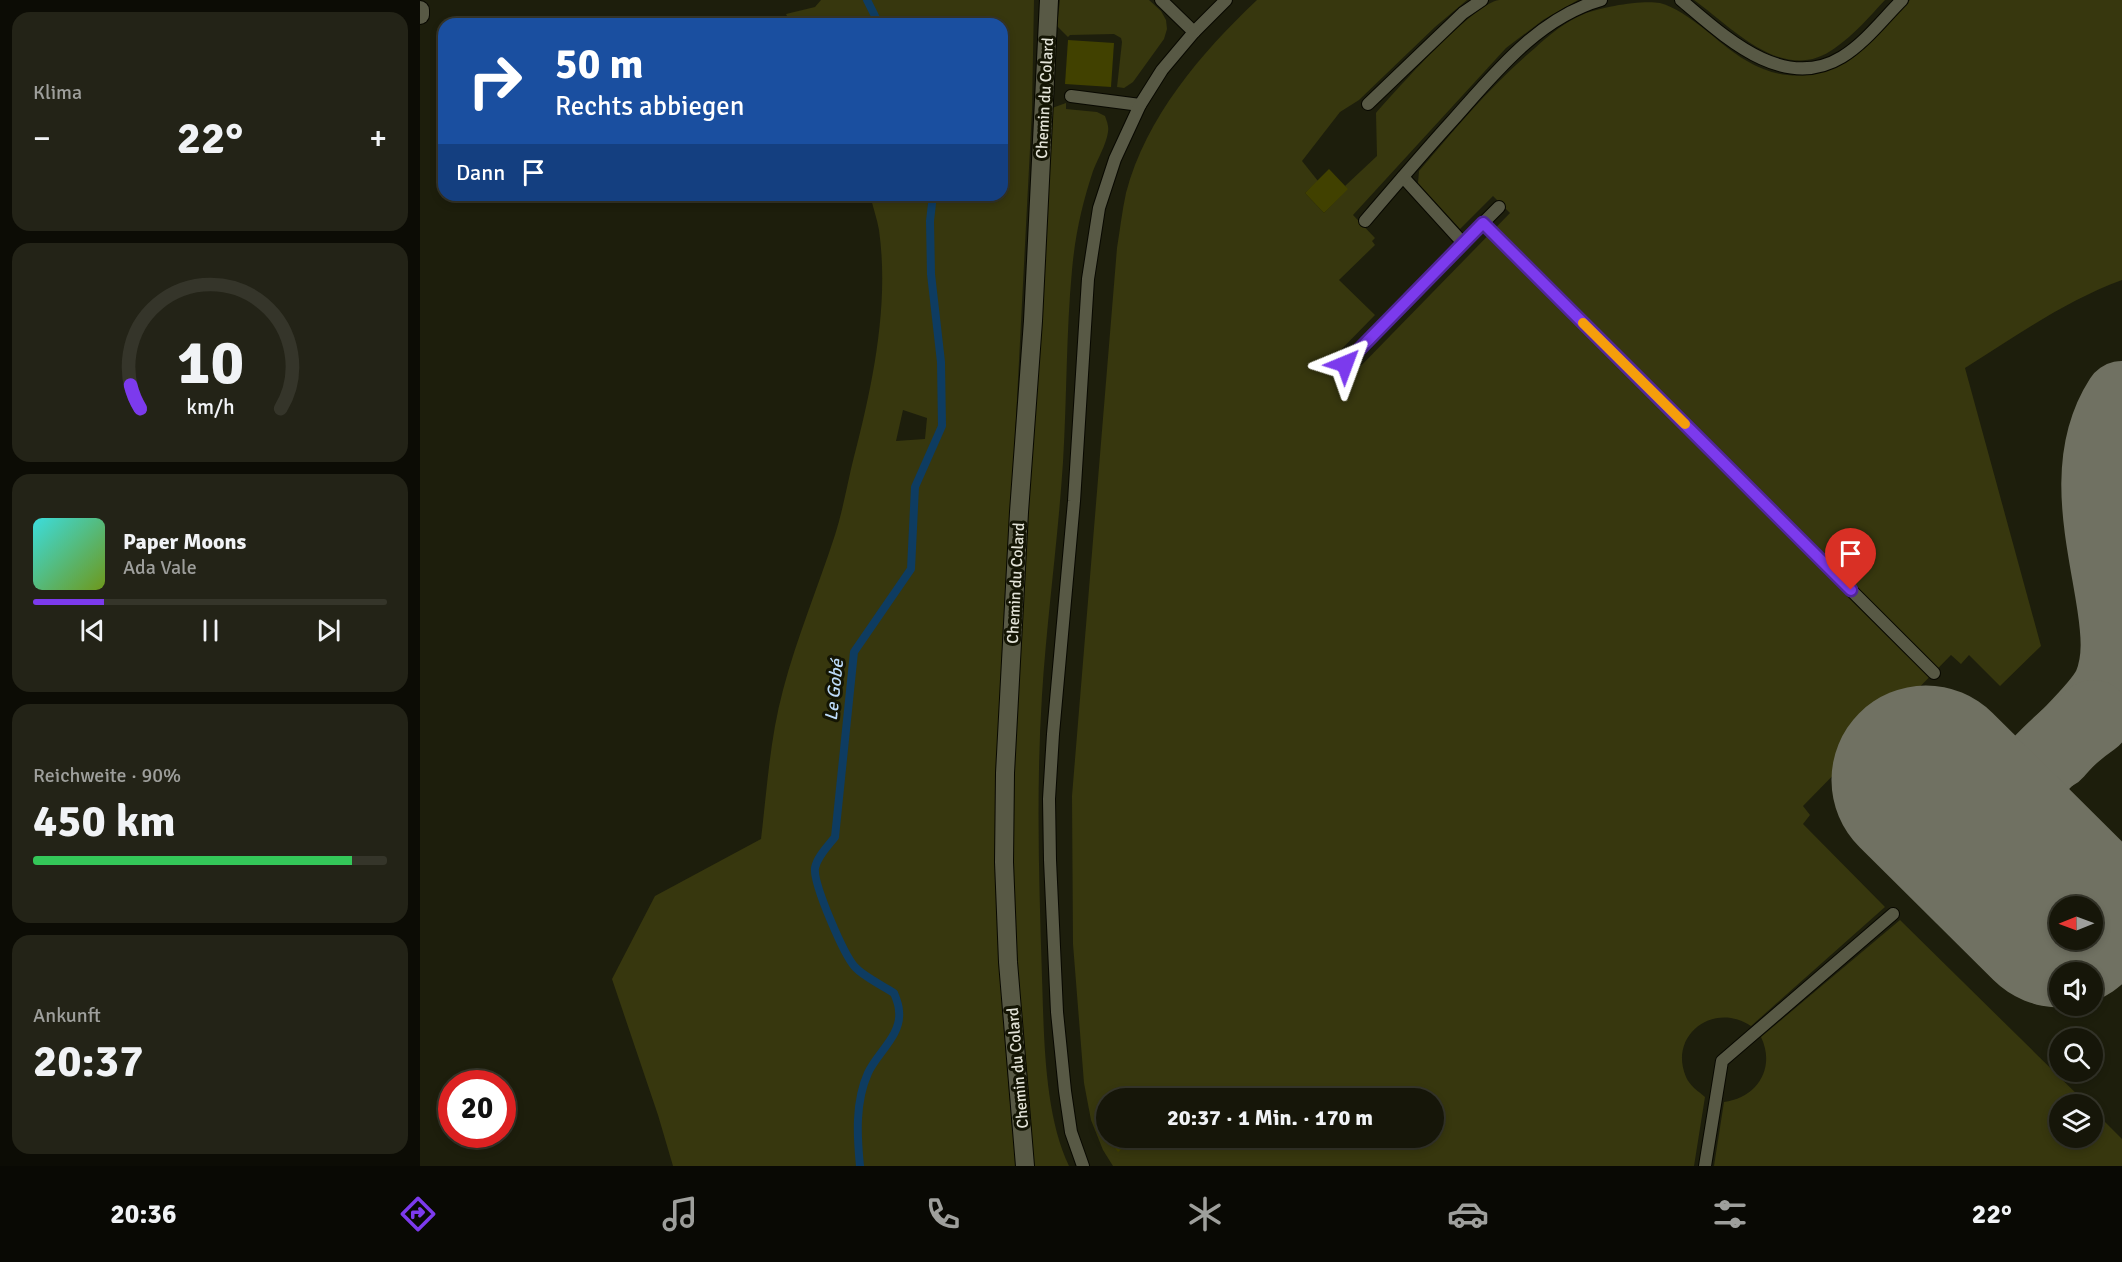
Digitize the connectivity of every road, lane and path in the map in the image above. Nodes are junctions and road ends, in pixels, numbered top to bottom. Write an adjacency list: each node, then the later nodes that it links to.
1 (1049, 0): 22 (street, Chemin du Colard)
2 (1161, 0): 10 (lane)
3 (1226, 0): 10 (lane)
4 (1482, 0): 12 (lane)
5 (1601, 0): 14 (lane)
6 (1681, 0): 7 (lane)
7 (1902, 0)
8 (420, 10): 9 (street)
9 (420, 15)
10 (1194, 32): 13 (lane)
11 (1071, 96): 13 (lane)
12 (1368, 104)
13 (1140, 105): 23 (lane)
14 (1403, 177): 16 (lane); 18 (lane)
15 (1499, 207): 17 (lane)
16 (1365, 221)
17 (1483, 223): 18 (lane); 20 (lane)
18 (1463, 243): 19 (lane)
19 (1345, 364)
20 (1934, 673)
21 (1893, 914): 24 (lane)
22 (1025, 1166)
23 (1083, 1166)
24 (1705, 1166)

